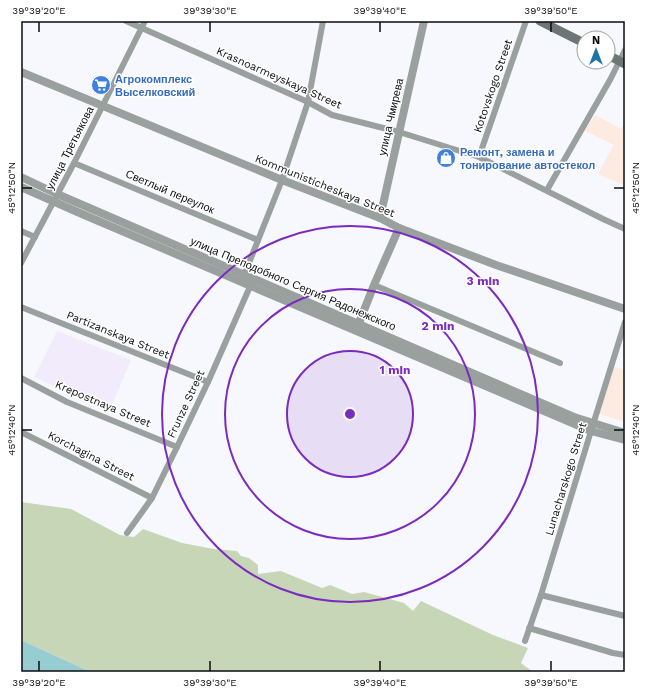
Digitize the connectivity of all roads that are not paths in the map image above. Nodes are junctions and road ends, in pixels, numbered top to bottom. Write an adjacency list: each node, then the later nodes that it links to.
1 (126, 21): 7 (street, Krasnoarmeyskaya Street)
2 (145, 21): 7 (street, улица Третьякова)
3 (323, 21): 12 (street)
4 (424, 21): 14 (street, улица Чмирева)
5 (526, 21): 15 (street, Kotovskogo Street)
6 (540, 21): 8 (main road)
7 (142, 28): 12 (street, Krasnoarmeyskaya Street); 13 (street, улица Третьякова)
8 (576, 39)
9 (625, 50): 10 (street)
10 (622, 62): 20 (street)
11 (21, 72): 13 (street, Kommunisticheskaya Street)
12 (308, 102): 14 (street, Krasnoarmeyskaya Street); 18 (street)
13 (103, 106): 16 (street, улица Третьякова); 18 (street, Kommunisticheskaya Street)
14 (399, 132): 15 (street, Krasnoarmeyskaya Street); 23 (street, улица Чмирева)
15 (479, 157): 20 (street, Krasnoarmeyskaya Street)
16 (74, 163): 21 (street, улица Третьякова); 28 (street, Светлый переулок)
17 (21, 177): 21 (street, улица Преподобного Сергия Радонежского)
18 (282, 180): 23 (street, Kommunisticheskaya Street); 28 (street)
19 (21, 187): 22 (street, улица Преподобного Сергия Радонежского)
20 (547, 190): 25 (street, Krasnoarmeyskaya Street)
21 (57, 194): 22 (street, улица Третьякова); 30 (street, улица Преподобного Сергия Радонежского)
22 (53, 202): 27 (street, улица Третьякова); 30 (street, улица Преподобного Сергия Радонежского)
23 (380, 218): 24 (street, Kommunisticheskaya Street)
24 (399, 228): 32 (street); 34 (street, Kommunisticheskaya Street)
25 (625, 229)
26 (21, 231): 27 (street)
27 (35, 237): 29 (street, улица Третьякова)
28 (258, 240): 30 (street)
29 (21, 263)
30 (243, 279): 31 (street, улица Преподобного Сергия Радонежского)
31 (252, 283): 36 (street, улица Преподобного Сергия Радонежского); 39 (street, Frunze Street)
32 (374, 285): 36 (street); 37 (street)
33 (21, 307): 39 (street, Partizanskaya Street)
34 (625, 309)
35 (625, 322): 40 (street, Lunacharskogo Street)
36 (357, 328): 40 (street, улица Преподобного Сергия Радонежского)
37 (560, 363)
38 (21, 378): 44 (street, Krepostnaya Street)
39 (208, 382): 44 (street, Frunze Street)
40 (592, 427): 42 (street, улица Преподобного Сергия Радонежского); 43 (street, улица Преподобного Сергия Радонежского); 47 (street, Lunacharskogo Street)
41 (21, 432): 45 (street, Korchagina Street)
42 (625, 433)
43 (625, 440)
44 (177, 446): 45 (street, Frunze Street)
45 (152, 498): 46 (street, Frunze Street)
46 (127, 533)
47 (541, 595): 48 (street); 49 (street, Lunacharskogo Street)
48 (625, 616)
49 (530, 628): 50 (street, Lunacharskogo Street); 51 (street)
50 (525, 641)
51 (625, 655)

